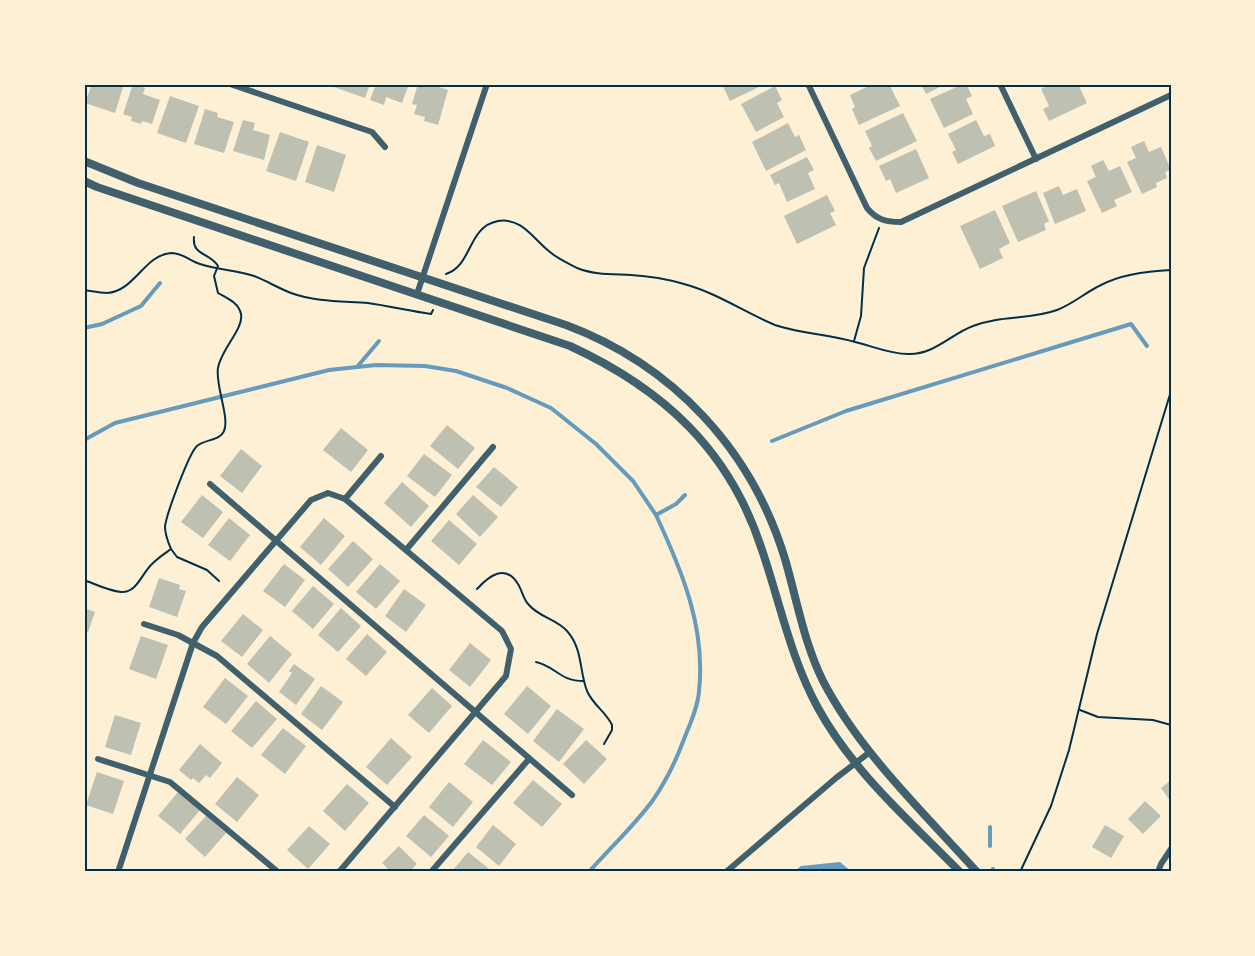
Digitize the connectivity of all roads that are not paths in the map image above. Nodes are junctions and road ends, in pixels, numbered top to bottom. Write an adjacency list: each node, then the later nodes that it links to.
1 (230, 84): 6 (street)
2 (487, 84): 10 (street)
3 (808, 84): 7 (street)
4 (1000, 84): 7 (street)
5 (1171, 95): 7 (street)
6 (384, 147)
7 (1036, 159)
8 (84, 161): 10 (street)
9 (84, 181): 11 (street)
10 (422, 278): 11 (street); 21 (street)
11 (417, 294): 24 (street)
12 (493, 447): 17 (street)
13 (381, 456): 15 (street)
14 (210, 484): 16 (street)
15 (345, 499): 16 (street); 17 (street)
16 (277, 541): 19 (street); 20 (street)
17 (406, 550): 20 (street)
18 (144, 624): 19 (street)
19 (193, 643): 25 (street); 27 (street)
20 (476, 711): 23 (street); 27 (street)
21 (870, 752): 24 (street); 35 (street)
22 (98, 759): 25 (street)
23 (529, 759): 26 (street); 32 (street)
24 (855, 763): 33 (street); 34 (street)
25 (149, 775): 29 (street); 30 (street)
26 (572, 795)
27 (395, 807): 31 (street)
28 (1171, 849): 36 (street)
29 (118, 872)
30 (278, 872)
31 (339, 872)
32 (431, 872)
33 (726, 872)
34 (960, 872)
35 (977, 872)
36 (1158, 872)

